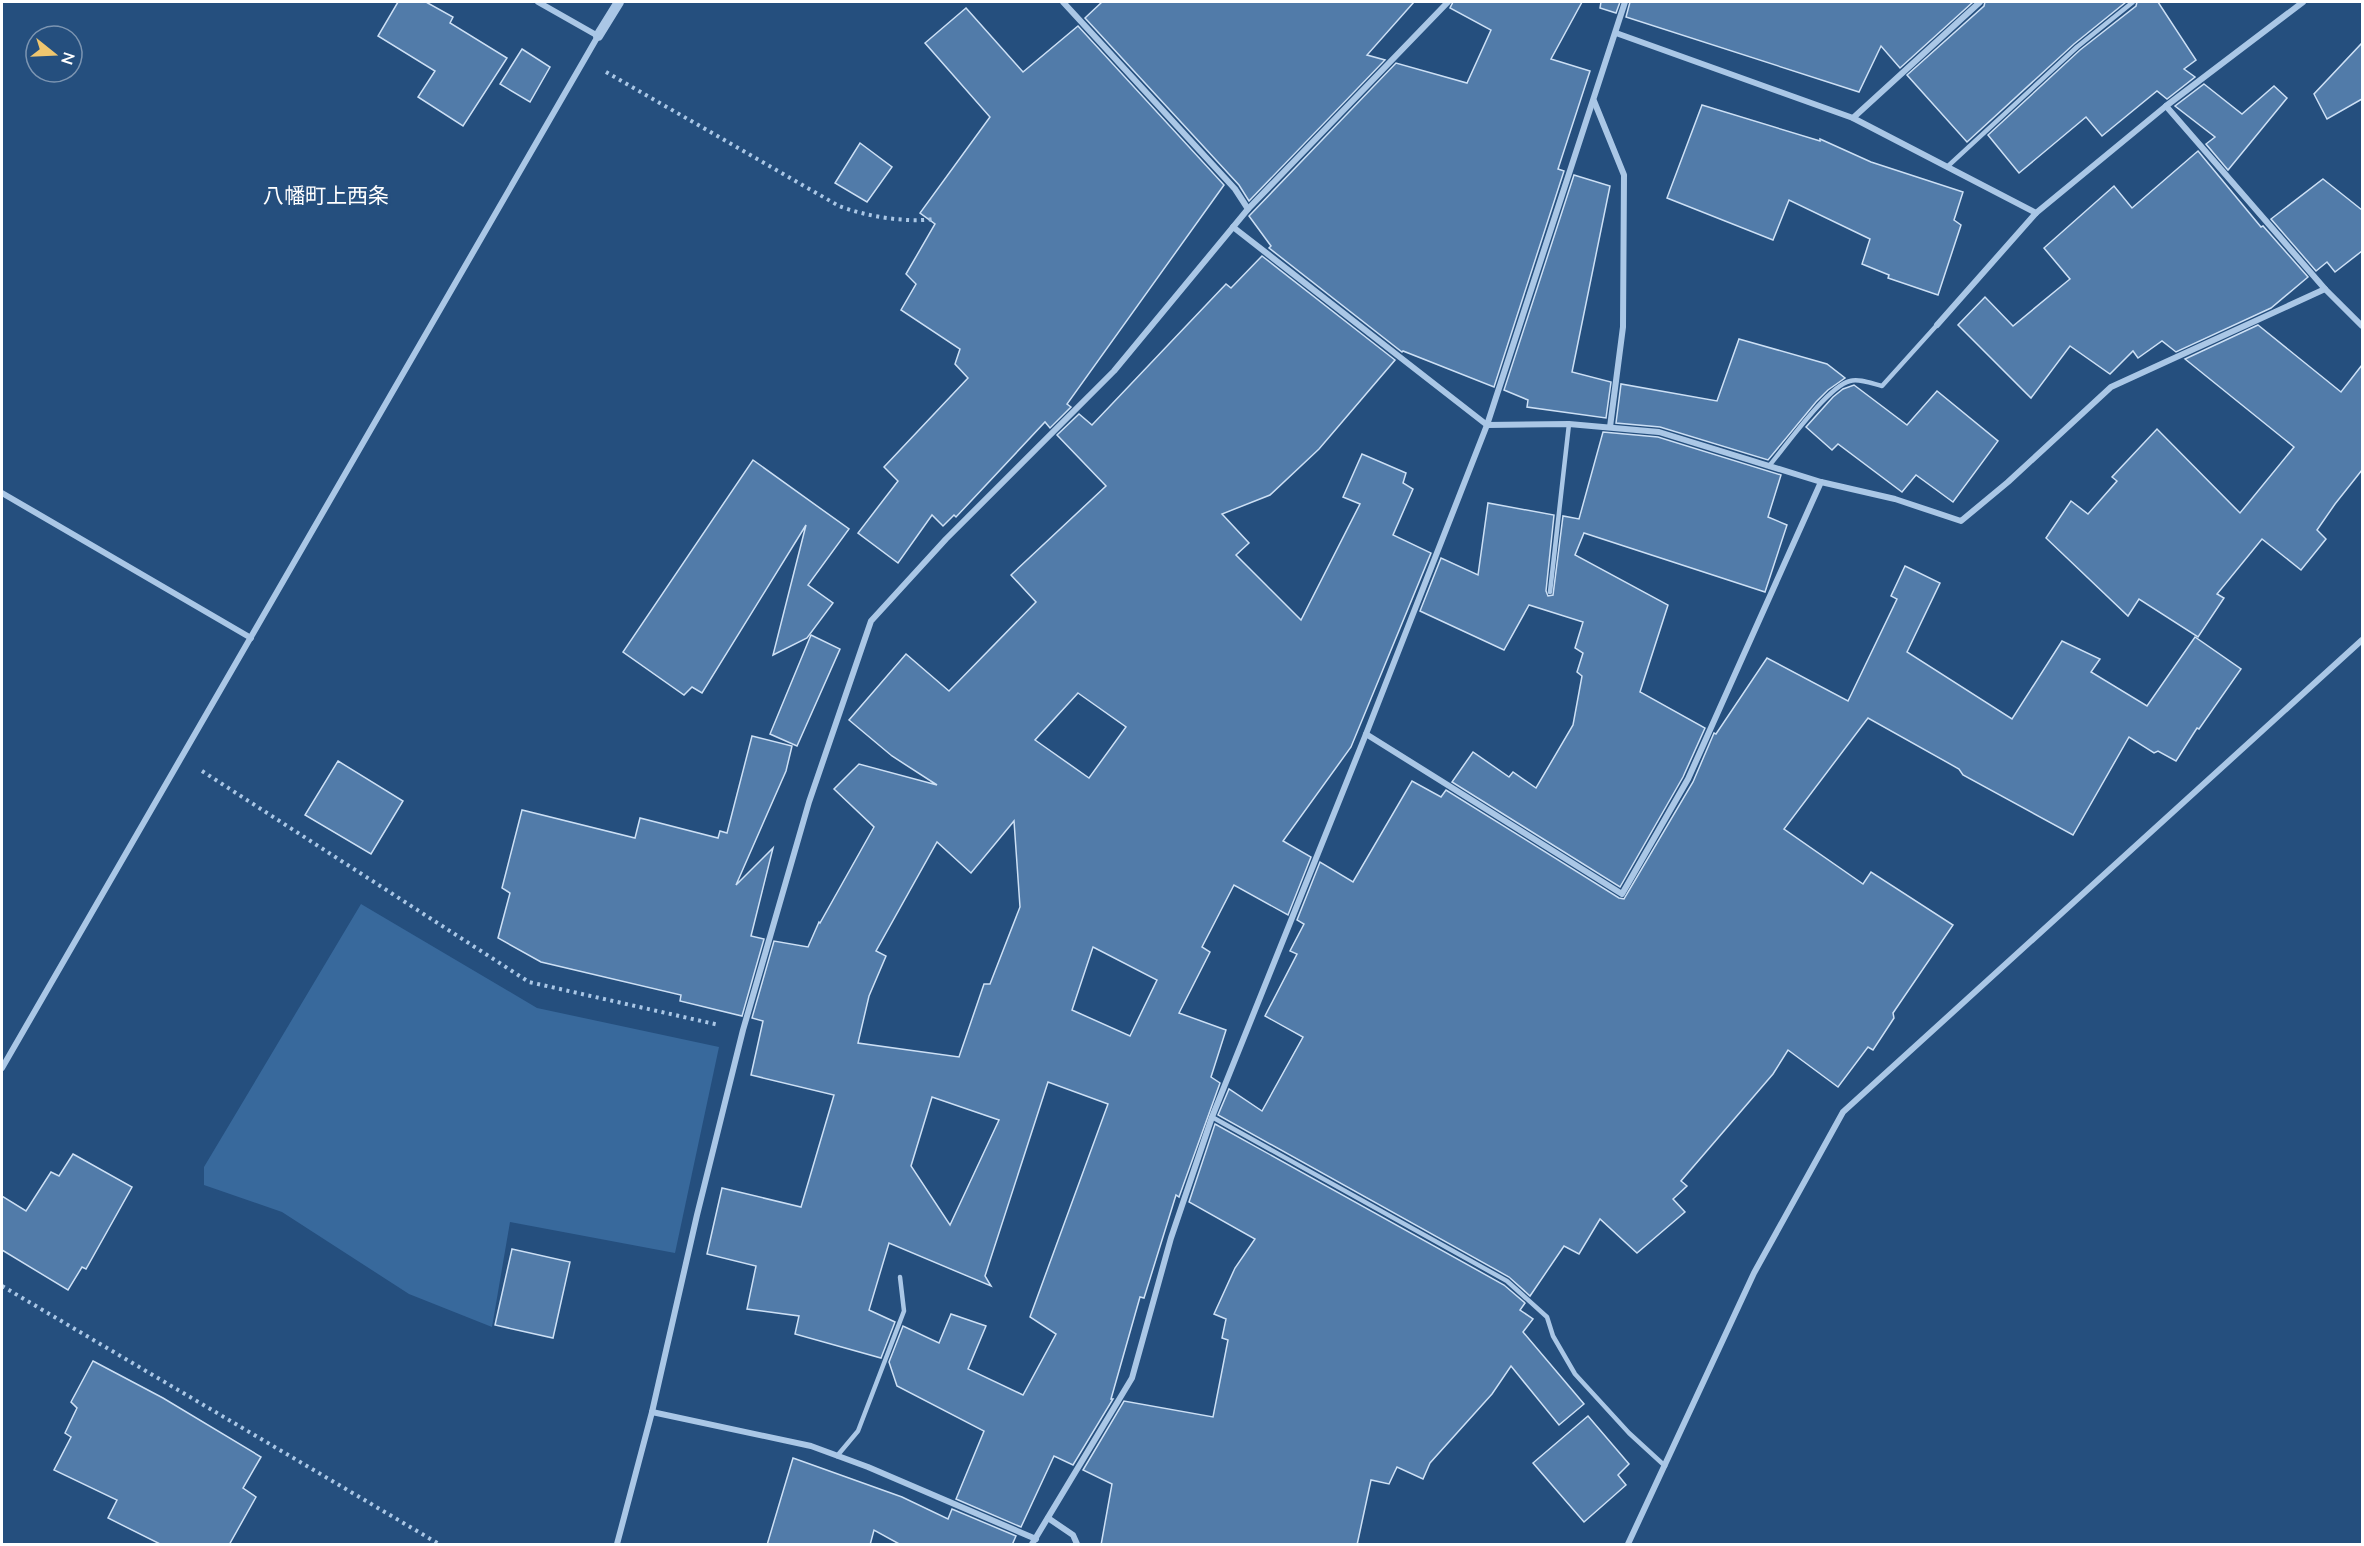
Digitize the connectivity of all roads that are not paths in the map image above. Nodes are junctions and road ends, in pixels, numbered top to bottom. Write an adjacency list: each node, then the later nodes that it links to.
1 (538, 2): 10 (street)
2 (619, 2): 10 (street)
3 (1063, 2): 15 (street)
4 (1448, 2): 15 (street)
5 (1625, 2): 9 (street)
6 (1980, 2): 13 (street)
7 (2133, 2): 14 (lane)
8 (2303, 2): 12 (street)
9 (1616, 33): 11 (street); 13 (street)
10 (598, 36): 28 (street)
11 (1594, 101): 22 (street); 23 (street)
12 (2166, 106): 16 (street); 18 (street)
13 (1853, 118): 14 (street)
14 (1946, 168): 16 (street)
15 (1248, 208): 17 (street)
16 (2036, 213): 19 (street)
17 (1233, 227): 22 (street); 34 (street)
18 (2325, 289): 20 (street); 25 (street)
19 (1936, 325): 24 (lane)
20 (2362, 326)
21 (1569, 424): 22 (street); 23 (street); 27 (lane)
22 (1487, 425): 30 (street)
23 (1610, 428): 24 (street)
24 (1769, 466): 25 (street)
25 (1821, 482): 30 (street)
26 (2, 493): 28 (street)
27 (1550, 592)
28 (251, 638): 31 (street)
29 (2362, 640): 36 (street)
30 (1366, 734): 32 (street)
31 (2, 1068)
32 (1212, 1117): 36 (lane); 37 (street)
33 (900, 1277): 35 (lane)
34 (652, 1412): 35 (street); 39 (street)
35 (837, 1456): 38 (street)
36 (1665, 1466): 41 (street)
37 (1048, 1518): 38 (street); 40 (street)
38 (1034, 1542)
39 (617, 1545)
40 (1077, 1545)
41 (1628, 1545)

